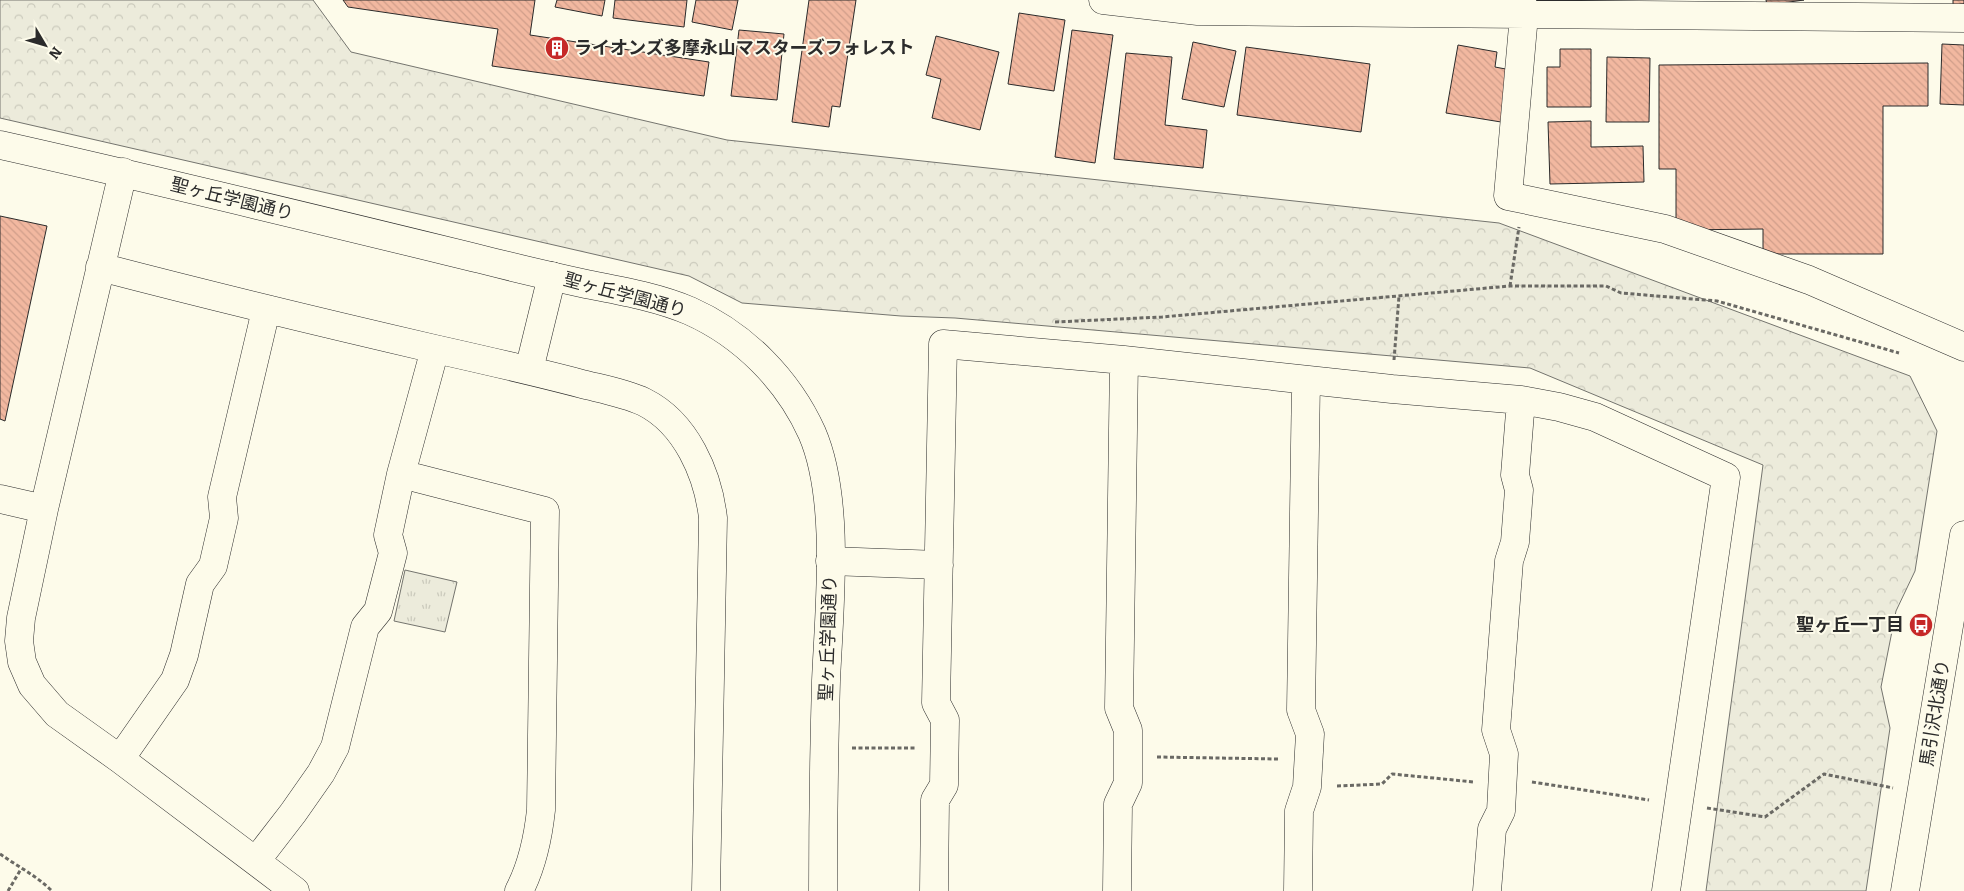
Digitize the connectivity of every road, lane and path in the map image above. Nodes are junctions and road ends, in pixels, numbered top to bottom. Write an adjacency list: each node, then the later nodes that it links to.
1 (1103, 0): 2 (street)
2 (1199, 6): 3 (street)
3 (1523, 7): 4 (street); 8 (street)
4 (1747, 8): 5 (street)
5 (1964, 18)
6 (0, 145): 7 (street, 聖ヶ丘学園通り)
7 (123, 172): 9 (street); 10 (street, 聖ヶ丘学園通り)
8 (1524, 200): 11 (path); 15 (street)
9 (100, 267): 13 (street); 25 (street)
10 (552, 276): 19 (street); 27 (street, 聖ヶ丘学園通り)
11 (1510, 286): 12 (path); 17 (path)
12 (1399, 296): 14 (path); 21 (path)
13 (266, 310): 16 (street); 32 (street)
14 (1046, 322)
15 (1964, 347)
16 (435, 349): 19 (street); 23 (street)
17 (1907, 356)
18 (1124, 360): 20 (street); 28 (street); 31 (street)
19 (529, 370): 45 (street)
20 (1306, 380): 21 (street); 35 (street)
21 (1392, 389): 22 (street)
22 (1520, 400): 34 (street); 37 (street)
23 (400, 474): 39 (street); 44 (street)
24 (0, 499): 25 (street)
25 (44, 509): 32 (street)
26 (1964, 535): 52 (street, 馬引沢北通り)
27 (830, 561): 28 (street); 46 (street, 聖ヶ丘学園通り)
28 (939, 565): 47 (street)
29 (844, 748): 30 (path)
30 (920, 748)
31 (1128, 757): 33 (path); 48 (street)
32 (120, 759): 39 (street)
33 (1284, 759)
34 (1490, 780): 35 (path); 37 (path); 50 (street)
35 (1308, 787): 49 (street)
36 (1900, 790): 37 (path)
37 (1679, 804): 51 (street)
38 (0, 854): 40 (path)
39 (256, 861): 43 (street)
40 (21, 869): 41 (path); 42 (path)
41 (8, 891)
42 (52, 891)
43 (295, 891)
44 (519, 891)
45 (706, 891)
46 (822, 891)
47 (934, 891)
48 (1117, 891)
49 (1298, 891)
50 (1487, 891)
51 (1666, 891)
52 (1905, 891)

